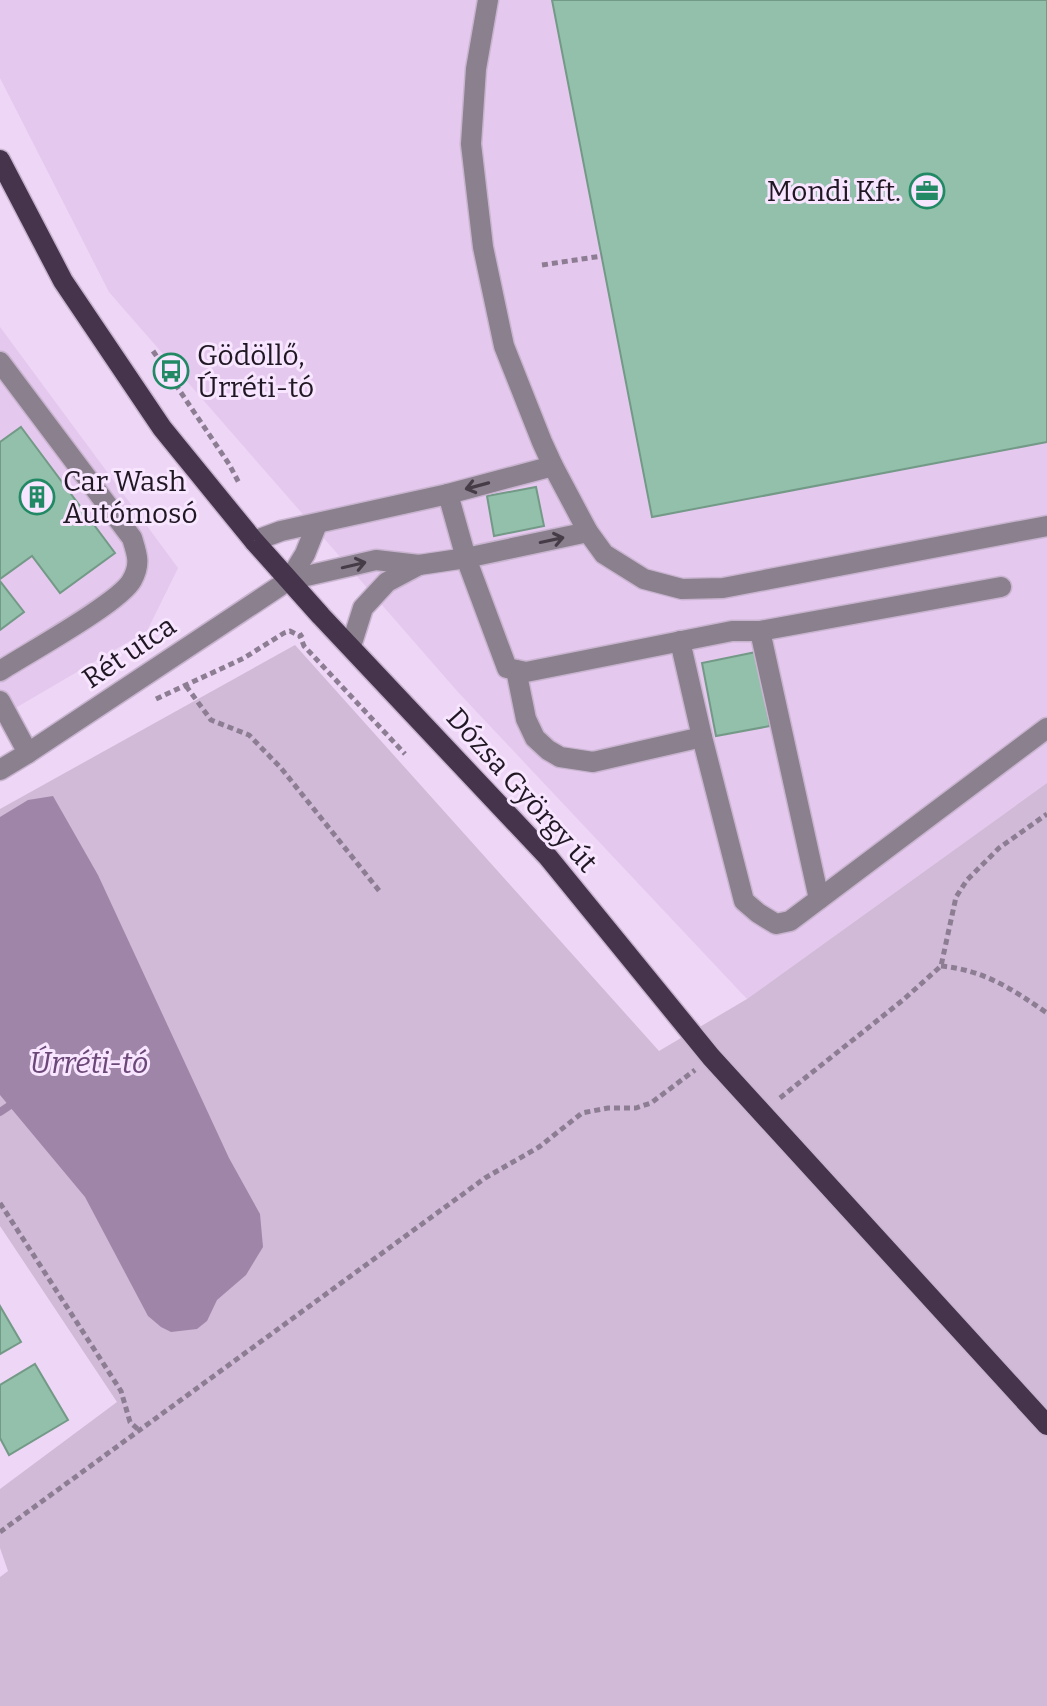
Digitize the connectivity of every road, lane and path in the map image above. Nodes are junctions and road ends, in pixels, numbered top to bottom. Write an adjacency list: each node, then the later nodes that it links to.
1 (488, 0): 7 (street)
2 (0, 160): 13 (main road, Dózsa György út)
3 (602, 256): 4 (path)
4 (542, 265)
5 (153, 351): 8 (path)
6 (0, 362): 23 (street)
7 (553, 466): 9 (street, one-way to 9); 12 (street)
8 (242, 488)
9 (448, 494): 10 (street); 14 (street)
10 (317, 524): 13 (street); 16 (street)
11 (1047, 526): 12 (street)
12 (588, 532): 14 (street, one-way to 12)
13 (254, 541): 16 (main road, Dózsa György út)
14 (466, 558): 15 (street); 22 (street)
15 (419, 565): 16 (street, one-way to 15); 21 (street)
16 (289, 580): 21 (main road, Dózsa György út); 29 (street, Rét utca)
17 (1001, 587): 18 (street)
18 (760, 631): 20 (street); 33 (street)
19 (300, 636): 24 (path)
20 (680, 641): 22 (street); 28 (street)
21 (351, 646): 36 (main road, Dózsa György út)
22 (516, 670): 28 (street)
23 (0, 671)
24 (186, 686): 26 (path); 32 (path)
25 (0, 701): 29 (street)
26 (152, 701)
27 (1047, 728): 33 (street)
28 (702, 737): 33 (street)
29 (28, 753): 30 (street, Rét utca)
30 (0, 770)
31 (1047, 814): 34 (path)
32 (381, 893)
33 (819, 899)
34 (941, 966): 35 (path); 37 (path)
35 (1047, 1013)
36 (711, 1057): 37 (main road, Dózsa György út); 40 (path)
37 (762, 1111): 39 (main road, Dózsa György út)
38 (0, 1203): 40 (path)
39 (1047, 1425)
40 (140, 1431): 41 (path)
41 (0, 1532)

